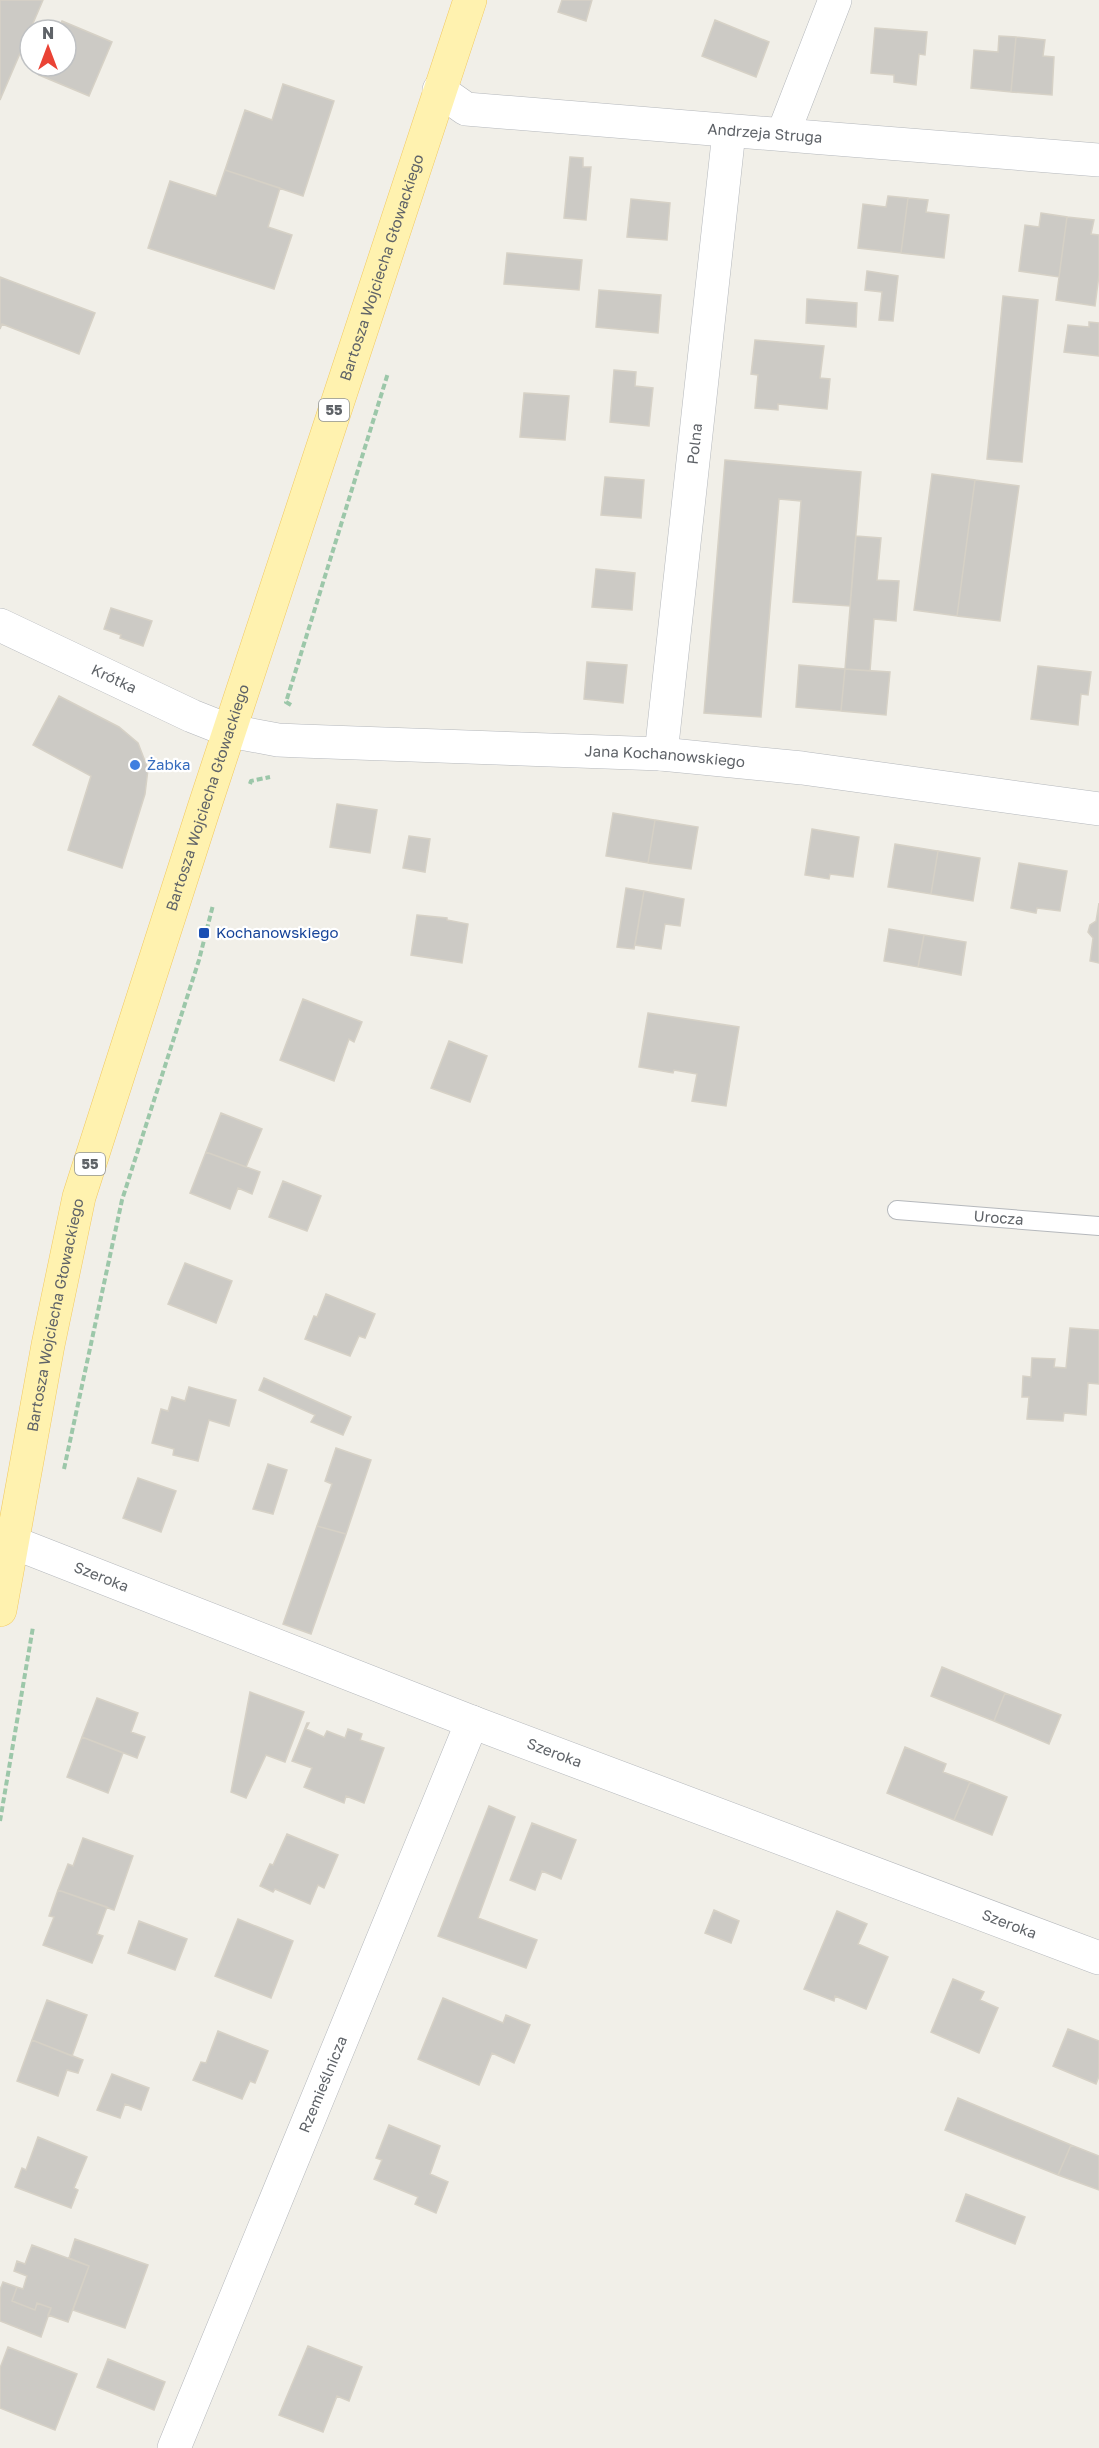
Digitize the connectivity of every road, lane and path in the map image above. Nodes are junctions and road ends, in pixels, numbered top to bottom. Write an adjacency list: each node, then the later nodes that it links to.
1 (470, 0): 3 (main road, Bartosza Wojciecha Głowackiego / 55)
2 (835, 0): 5 (street)
3 (439, 90): 4 (street, Andrzeja Struga); 8 (main road, Bartosza Wojciecha Głowackiego / 55)
4 (729, 132): 5 (street, Andrzeja Struga); 9 (street, Polna)
5 (783, 134): 6 (street, Andrzeja Struga)
6 (1099, 160)
7 (0, 625): 8 (street, Krótka)
8 (230, 731): 9 (street, Jana Kochanowskiego); 17 (main road, Bartosza Wojciecha Głowackiego / 55)
9 (661, 754): 12 (street, Jana Kochanowskiego)
10 (274, 776): 11 (path)
11 (248, 790)
12 (1099, 809)
13 (216, 894): 16 (path)
14 (897, 1210): 15 (lane, Urocza)
15 (1099, 1226)
16 (63, 1474)
17 (12, 1542): 18 (main road, Bartosza Wojciecha Głowackiego / 55); 20 (street, Szeroka)
18 (0, 1610)
19 (34, 1624): 21 (path)
20 (472, 1722): 22 (street, Szeroka); 23 (street, Rzemieślnicza)
21 (0, 1821)
22 (1099, 1958)
23 (174, 2448)

